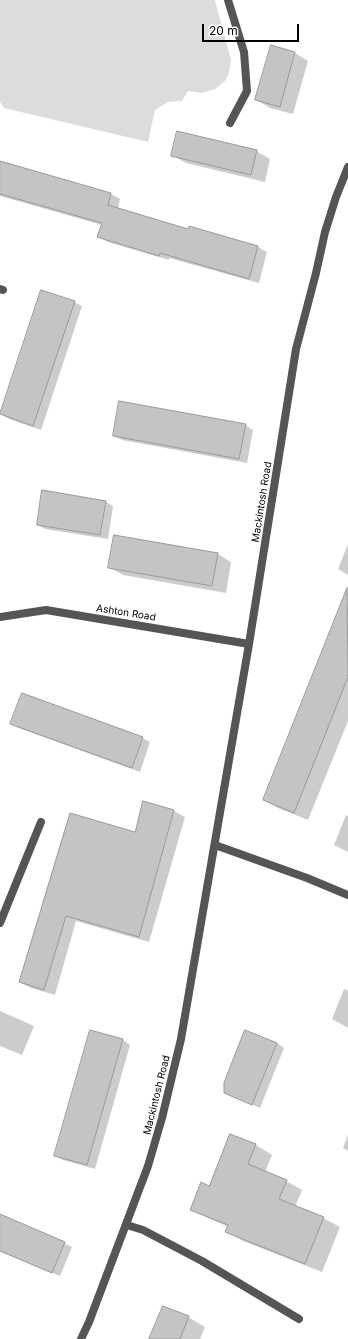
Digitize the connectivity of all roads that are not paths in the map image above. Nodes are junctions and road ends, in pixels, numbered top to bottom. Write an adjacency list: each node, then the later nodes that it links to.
1 (228, 0): 2 (street)
2 (230, 123)
3 (348, 167): 5 (street, Mackintosh Road)
4 (0, 618): 5 (street, Ashton Road)
5 (249, 644): 7 (street, Mackintosh Road)
6 (41, 822): 9 (street)
7 (215, 845): 8 (street); 10 (street, Mackintosh Road)
8 (348, 895)
9 (0, 923)
10 (127, 1225): 11 (street); 12 (street, Mackintosh Road)
11 (299, 1319)
12 (81, 1339)

